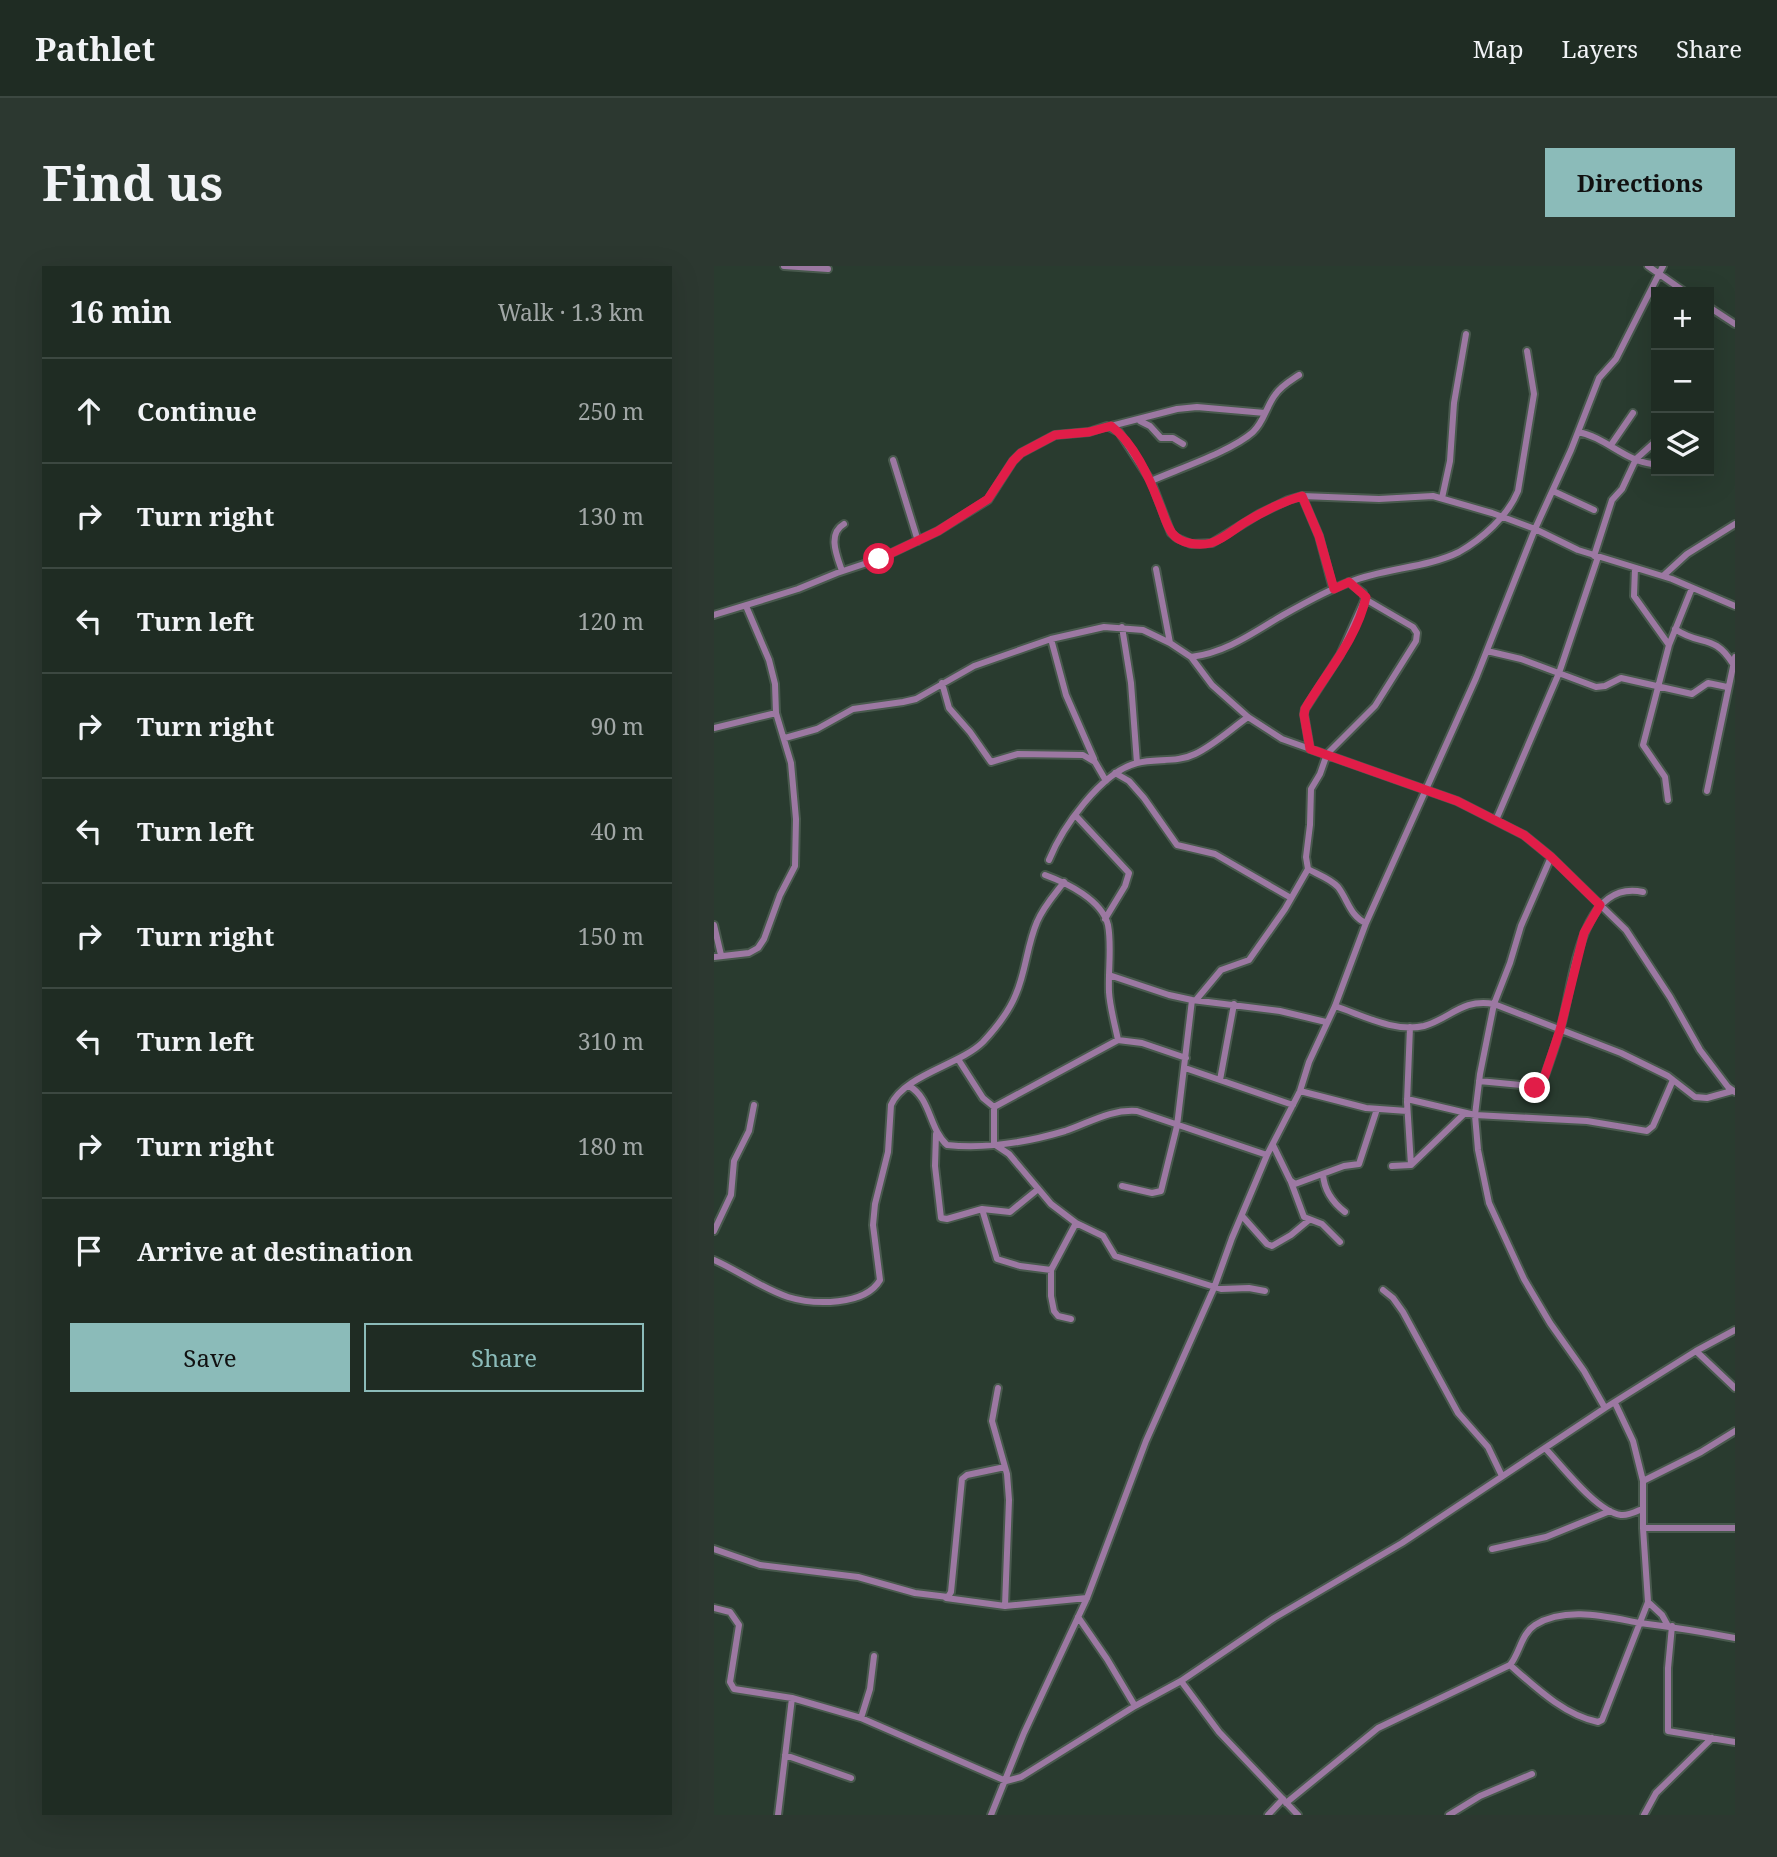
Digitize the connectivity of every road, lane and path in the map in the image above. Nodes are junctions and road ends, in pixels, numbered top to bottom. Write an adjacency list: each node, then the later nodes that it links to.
1 (784, 266): 4 (street)
2 (1648, 266): 5 (street)
3 (1663, 266): 5 (street)
4 (828, 269)
5 (1658, 274): 6 (street); 16 (street)
6 (1678, 287)
7 (1714, 310): 8 (street)
8 (1735, 324)
9 (1466, 334): 26 (street)
10 (1527, 351): 28 (street)
11 (1299, 375): 12 (street)
12 (1265, 412): 14 (street); 23 (street)
13 (1633, 413): 18 (street)
14 (1138, 420): 15 (street); 17 (street)
15 (1111, 426): 23 (street); 32 (street)
16 (1578, 432): 18 (street); 24 (street)
17 (1183, 444)
18 (1611, 445): 20 (street)
19 (1651, 446): 20 (street)
20 (1636, 459): 22 (street); 33 (street)
21 (893, 460): 32 (street)
22 (1651, 464)
23 (1151, 481): 25 (street)
24 (1553, 491): 27 (street); 31 (street)
25 (1302, 496): 26 (street); 40 (street)
26 (1443, 498): 28 (street)
27 (1594, 510)
28 (1502, 516): 31 (street); 38 (street)
29 (844, 524): 36 (street)
30 (1735, 524): 37 (street)
31 (1535, 529): 33 (street); 50 (street)
32 (918, 541): 36 (street)
33 (1596, 556): 34 (street); 53 (street)
34 (1635, 568): 37 (street); 49 (street)
35 (1156, 569): 48 (street)
36 (842, 571): 42 (street)
37 (1663, 576): 39 (street)
38 (1349, 582): 40 (street); 41 (street)
39 (1692, 588): 43 (street); 46 (street)
40 (1334, 589): 51 (street)
41 (1366, 599): 61 (street); 62 (street)
42 (746, 606): 44 (street); 57 (street)
43 (1735, 606)
44 (714, 615)
45 (1122, 627): 47 (street); 48 (street); 64 (street)
46 (1675, 629): 49 (street); 52 (street)
47 (1051, 639): 54 (street); 63 (street)
48 (1170, 643): 51 (street)
49 (1669, 645): 55 (street)
50 (1487, 651): 53 (street); 67 (street)
51 (1191, 657): 58 (street)
52 (1734, 660): 56 (street)
53 (1559, 673): 55 (street); 71 (street)
54 (942, 683): 60 (street); 63 (street)
55 (1658, 685): 56 (street); 69 (street)
56 (1727, 687): 68 (street)
57 (775, 713): 59 (street); 60 (street)
58 (1248, 717): 61 (street); 64 (street)
59 (714, 728)
60 (785, 738): 83 (street)
61 (1310, 749): 62 (street)
62 (1327, 754): 67 (street); 74 (street)
63 (1095, 762): 66 (street)
64 (1137, 763): 65 (street)
65 (1115, 773): 66 (street); 78 (street)
66 (1106, 780): 70 (street)
67 (1425, 790): 71 (street); 81 (street)
68 (1707, 791)
69 (1668, 800)
70 (1076, 816): 73 (street); 80 (street)
71 (1496, 820): 72 (street)
72 (1551, 857): 79 (street); 87 (street)
73 (1049, 860)
74 (1308, 869): 78 (street); 81 (street)
75 (1045, 875): 76 (street)
76 (1064, 882): 80 (street); 94 (street)
77 (1643, 892): 79 (street)
78 (1291, 898): 85 (street)
79 (1600, 905): 91 (street); 101 (street)
80 (1105, 919): 84 (street)
81 (1366, 923): 88 (street)
82 (714, 925): 83 (street)
83 (717, 956)
84 (1109, 975): 85 (street); 92 (street)
85 (1194, 1000): 86 (street); 93 (street)
86 (1234, 1004): 89 (street); 96 (street)
87 (1494, 1004): 90 (street); 91 (street); 98 (street)
88 (1335, 1006): 89 (street); 90 (street)
89 (1326, 1022): 100 (street)
90 (1410, 1027): 102 (street)
91 (1560, 1030): 97 (street); 98 (street)
92 (1118, 1040): 93 (street); 105 (street)
93 (1186, 1058): 95 (street)
94 (958, 1059): 99 (street); 105 (street)
95 (1185, 1068): 96 (street); 110 (street)
96 (1220, 1080): 104 (street)
97 (1673, 1080): 101 (street); 109 (street)
98 (1479, 1081): 109 (street)
99 (909, 1086): 111 (street); 128 (street)
100 (1300, 1091): 104 (street); 106 (street)
101 (1733, 1091)
102 (1407, 1099): 107 (street); 108 (street)
103 (754, 1105): 126 (street)
104 (1293, 1105): 113 (street)
105 (994, 1107): 112 (street)
106 (1377, 1109): 107 (street); 117 (street)
107 (1407, 1111): 116 (street)
108 (1465, 1113): 109 (street); 116 (street)
109 (1475, 1115): 139 (street)
110 (1177, 1126): 112 (street); 114 (street); 119 (street)
111 (936, 1133): 112 (street); 121 (street)
112 (994, 1144): 120 (street)
113 (1273, 1145): 114 (street); 118 (street)
114 (1267, 1155): 123 (street)
115 (1392, 1166): 116 (street)
116 (1411, 1166)
117 (1322, 1174): 118 (street); 122 (street)
118 (1291, 1182): 124 (street)
119 (1122, 1186)
120 (1037, 1190): 121 (street); 125 (street)
121 (982, 1209): 129 (street)
122 (1345, 1212)
123 (1243, 1217): 124 (street); 130 (street)
124 (1309, 1220): 127 (street)
125 (1076, 1223): 129 (street); 130 (street)
126 (714, 1231)
127 (1340, 1242)
128 (714, 1260)
129 (1051, 1270): 133 (street)
130 (1214, 1288): 132 (street); 152 (street)
131 (1383, 1290): 143 (street)
132 (1265, 1291)
133 (1071, 1319)
134 (1735, 1329): 135 (street)
135 (1696, 1351): 137 (street); 138 (street)
136 (998, 1388): 142 (street)
137 (1735, 1388)
138 (1615, 1403): 139 (street); 144 (street)
139 (1605, 1408): 141 (street)
140 (1735, 1431): 144 (street)
141 (1545, 1448): 143 (street); 146 (street)
142 (1004, 1467): 151 (street); 154 (street)
143 (1502, 1476): 162 (street)
144 (1643, 1481): 145 (street)
145 (1642, 1509): 146 (street); 147 (street)
146 (1610, 1511): 150 (street)
147 (1643, 1528): 148 (street); 153 (street)
148 (1735, 1528)
149 (714, 1549): 151 (street)
150 (1492, 1549)
151 (944, 1597): 154 (street)
152 (1087, 1598): 154 (street); 156 (street)
153 (1648, 1602): 157 (street); 158 (street)
154 (1005, 1606)
155 (714, 1608): 163 (street)
156 (1078, 1617): 164 (street); 171 (street)
157 (1641, 1623): 158 (street); 161 (street); 161 (street)
158 (1670, 1626): 159 (street); 166 (street)
159 (1735, 1638)
160 (874, 1656): 165 (street)
161 (1510, 1665): 172 (street)
162 (1181, 1681): 164 (street); 172 (street)
163 (792, 1698): 165 (street); 168 (street)
164 (1135, 1706): 171 (street)
165 (861, 1718): 171 (street)
166 (1712, 1738): 167 (street); 178 (street)
167 (1735, 1742)
168 (785, 1755): 170 (street); 173 (street)
169 (1532, 1773): 177 (street)
170 (851, 1777)
171 (1006, 1781): 174 (street)
172 (1285, 1801): 175 (street); 176 (street)
173 (778, 1815)
174 (991, 1815)
175 (1268, 1815)
176 (1298, 1815)
177 (1449, 1815)
178 (1644, 1815)

